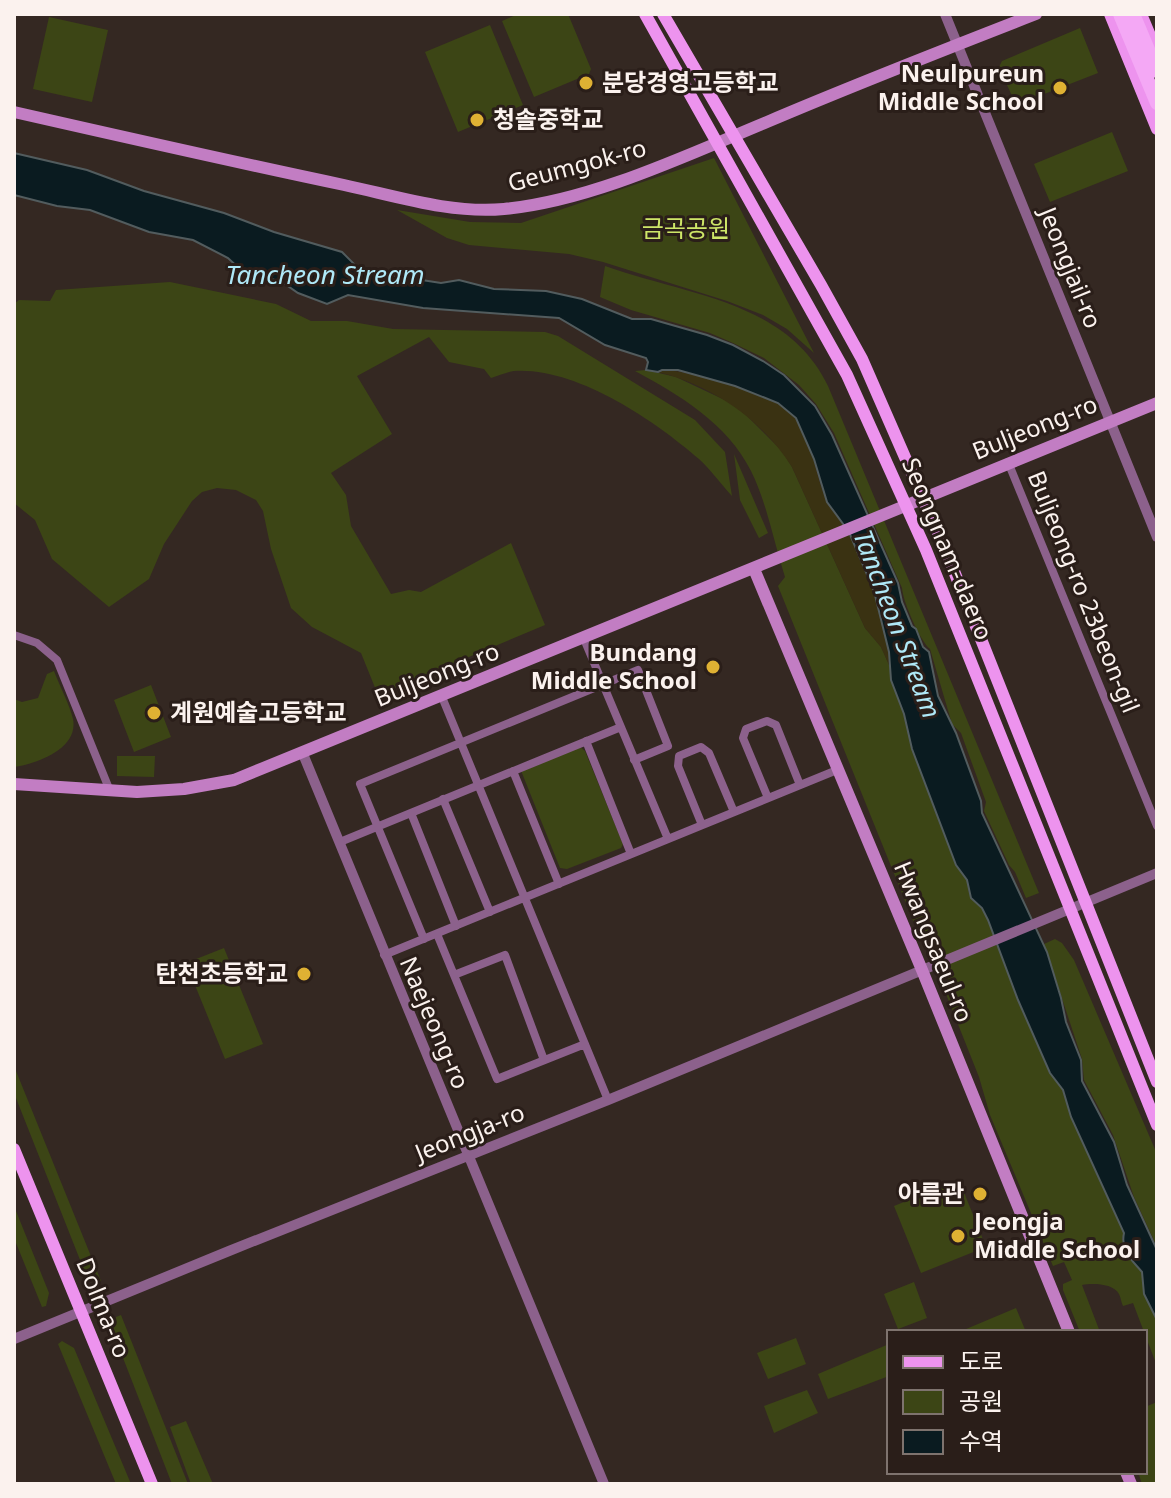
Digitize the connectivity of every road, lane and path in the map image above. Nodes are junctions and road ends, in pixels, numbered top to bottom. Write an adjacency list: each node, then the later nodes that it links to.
1 (645, 14): 16 (main road, Seongnam-daero)
2 (663, 14): 15 (main road, Seongnam-daero)
3 (945, 14): 9 (street, Jeongjail-ro)
4 (1036, 14): 9 (main road, Geumgok-ro)
5 (1110, 14): 14 (main road)
6 (1120, 14): 12 (highway)
7 (1133, 14): 11 (highway)
8 (1141, 14): 10 (main road)
9 (957, 45): 15 (main road, Geumgok-ro); 18 (street, Jeongjail-ro)
10 (1157, 52)
11 (1157, 71)
12 (1157, 103)
13 (14, 112): 16 (main road, Geumgok-ro)
14 (1157, 129)
15 (734, 135): 16 (main road, Geumgok-ro); 20 (main road, Seongnam-daero)
16 (718, 142): 21 (main road, Seongnam-daero)
17 (1157, 403): 18 (main road, Buljeong-ro)
18 (1110, 422): 19 (main road, Buljeong-ro); 22 (street, Jeongjail-ro)
19 (1008, 462): 20 (main road, Buljeong-ro); 45 (street, Buljeong-ro 23beon-gil)
20 (923, 500): 21 (main road, Buljeong-ro); 52 (main road, Seongnam-daero)
21 (906, 507): 23 (main road, Buljeong-ro); 53 (main road, Seongnam-daero)
22 (1157, 537)
23 (754, 569): 25 (main road, Buljeong-ro); 33 (main road, Hwangsaeul-ro)
24 (14, 635): 38 (street)
25 (584, 639): 26 (street); 27 (main road, Buljeong-ro)
26 (603, 685): 28 (street); 30 (street); 32 (street)
27 (442, 697): 30 (street); 31 (main road, Buljeong-ro)
28 (621, 727): 29 (street); 32 (street)
29 (586, 741): 34 (street); 48 (street)
30 (460, 743): 36 (street); 44 (street)
31 (303, 754): 38 (main road, Buljeong-ro); 47 (street, Naejeong-ro)
32 (634, 760): 46 (street)
33 (837, 770): 37 (street); 59 (main road, Hwangsaeul-ro)
34 (513, 771): 36 (street); 50 (street)
35 (14, 784): 38 (main road, Buljeong-ro)
36 (478, 785): 40 (street); 51 (street)
37 (800, 785): 39 (street); 39 (street)
38 (110, 791)
39 (768, 798): 41 (street)
40 (443, 799): 42 (street); 54 (street)
41 (734, 812): 43 (street); 43 (street)
42 (411, 813): 44 (street); 55 (street)
43 (702, 825): 46 (street)
44 (378, 826): 47 (street); 57 (street)
45 (1157, 826)
46 (668, 839): 48 (street)
47 (340, 842): 58 (street, Naejeong-ro)
48 (631, 854): 50 (street)
49 (1157, 873): 52 (street)
50 (559, 884): 51 (street)
51 (524, 898): 54 (street); 61 (street)
52 (1084, 903): 53 (street); 63 (main road, Seongnam-daero)
53 (1069, 909): 59 (street, Jeongja-ro); 65 (main road, Seongnam-daero)
54 (490, 912): 55 (street)
55 (456, 926): 56 (street)
56 (437, 934): 57 (street); 60 (street)
57 (424, 939): 58 (street)
58 (384, 955): 67 (street, Naejeong-ro)
59 (922, 970): 64 (street, Jeongja-ro); 69 (main road, Hwangsaeul-ro)
60 (454, 975): 62 (street); 62 (street)
61 (585, 1044): 62 (street); 64 (street)
62 (544, 1060)
63 (1157, 1082)
64 (608, 1100): 67 (street, Jeongja-ro)
65 (1157, 1125)
66 (14, 1149): 68 (main road, Dolma-ro)
67 (468, 1155): 68 (street, Jeongja-ro); 72 (street, Naejeong-ro)
68 (81, 1312): 70 (street, Jeongja-ro); 71 (main road, Dolma-ro)
69 (1068, 1330)
70 (14, 1339)
71 (152, 1484)
72 (604, 1484)

